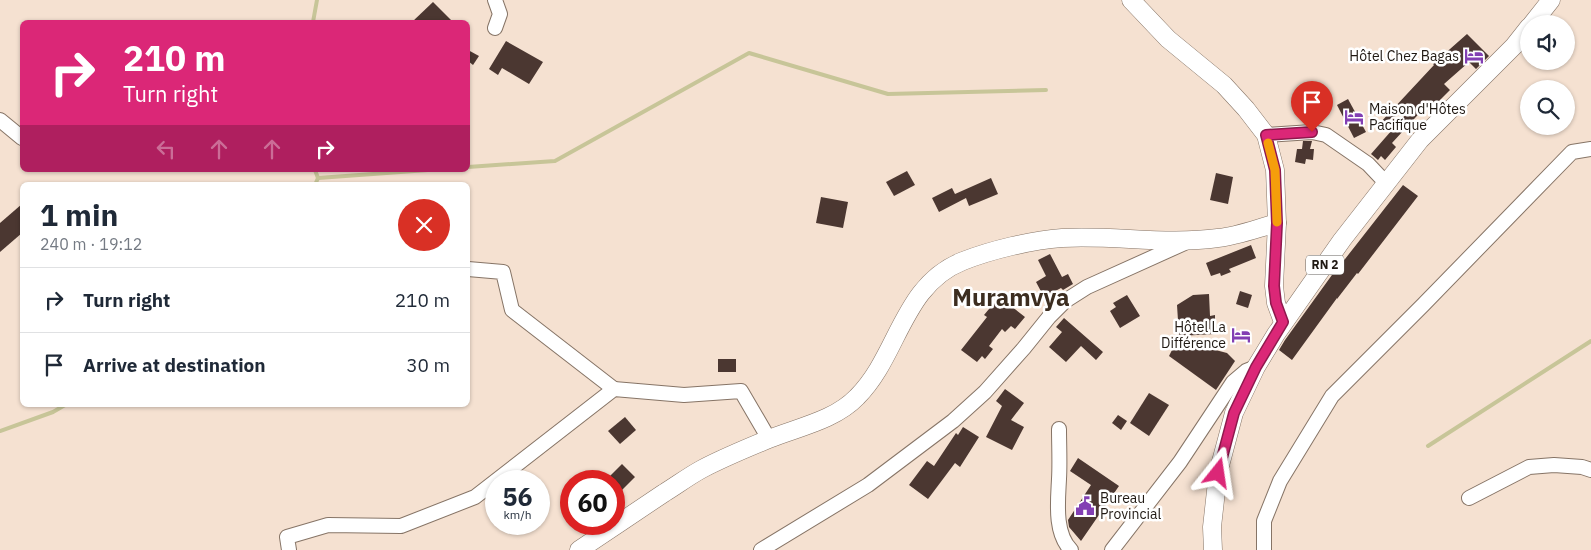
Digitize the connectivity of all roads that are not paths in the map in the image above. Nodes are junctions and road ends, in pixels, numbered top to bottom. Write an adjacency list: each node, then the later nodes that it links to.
1 (495, 0): 5 (street)
2 (1131, 0): 8 (main road)
3 (1551, 0): 4 (main road)
4 (1539, 15)
5 (495, 28)
6 (1520, 39): 11 (main road, RN 2)
7 (0, 120): 9 (street)
8 (1266, 135): 11 (street); 12 (main road)
9 (20, 136)
10 (1591, 149): 28 (street)
11 (1386, 182): 15 (main road, RN 2)
12 (1277, 223): 13 (main road); 15 (main road)
13 (1192, 240): 19 (main road); 24 (street)
14 (470, 269): 17 (street)
15 (1283, 322): 16 (main road, RN 2)
16 (1256, 367): 26 (street); 27 (main road, RN 2)
17 (614, 389): 19 (street); 22 (street)
18 (1059, 428): 25 (street)
19 (769, 439): 23 (main road)
20 (1591, 470): 21 (street)
21 (1469, 498)
22 (289, 550)
23 (579, 550)
24 (761, 550)
25 (1071, 550)
26 (1112, 550)
27 (1213, 550)
28 (1264, 550)

